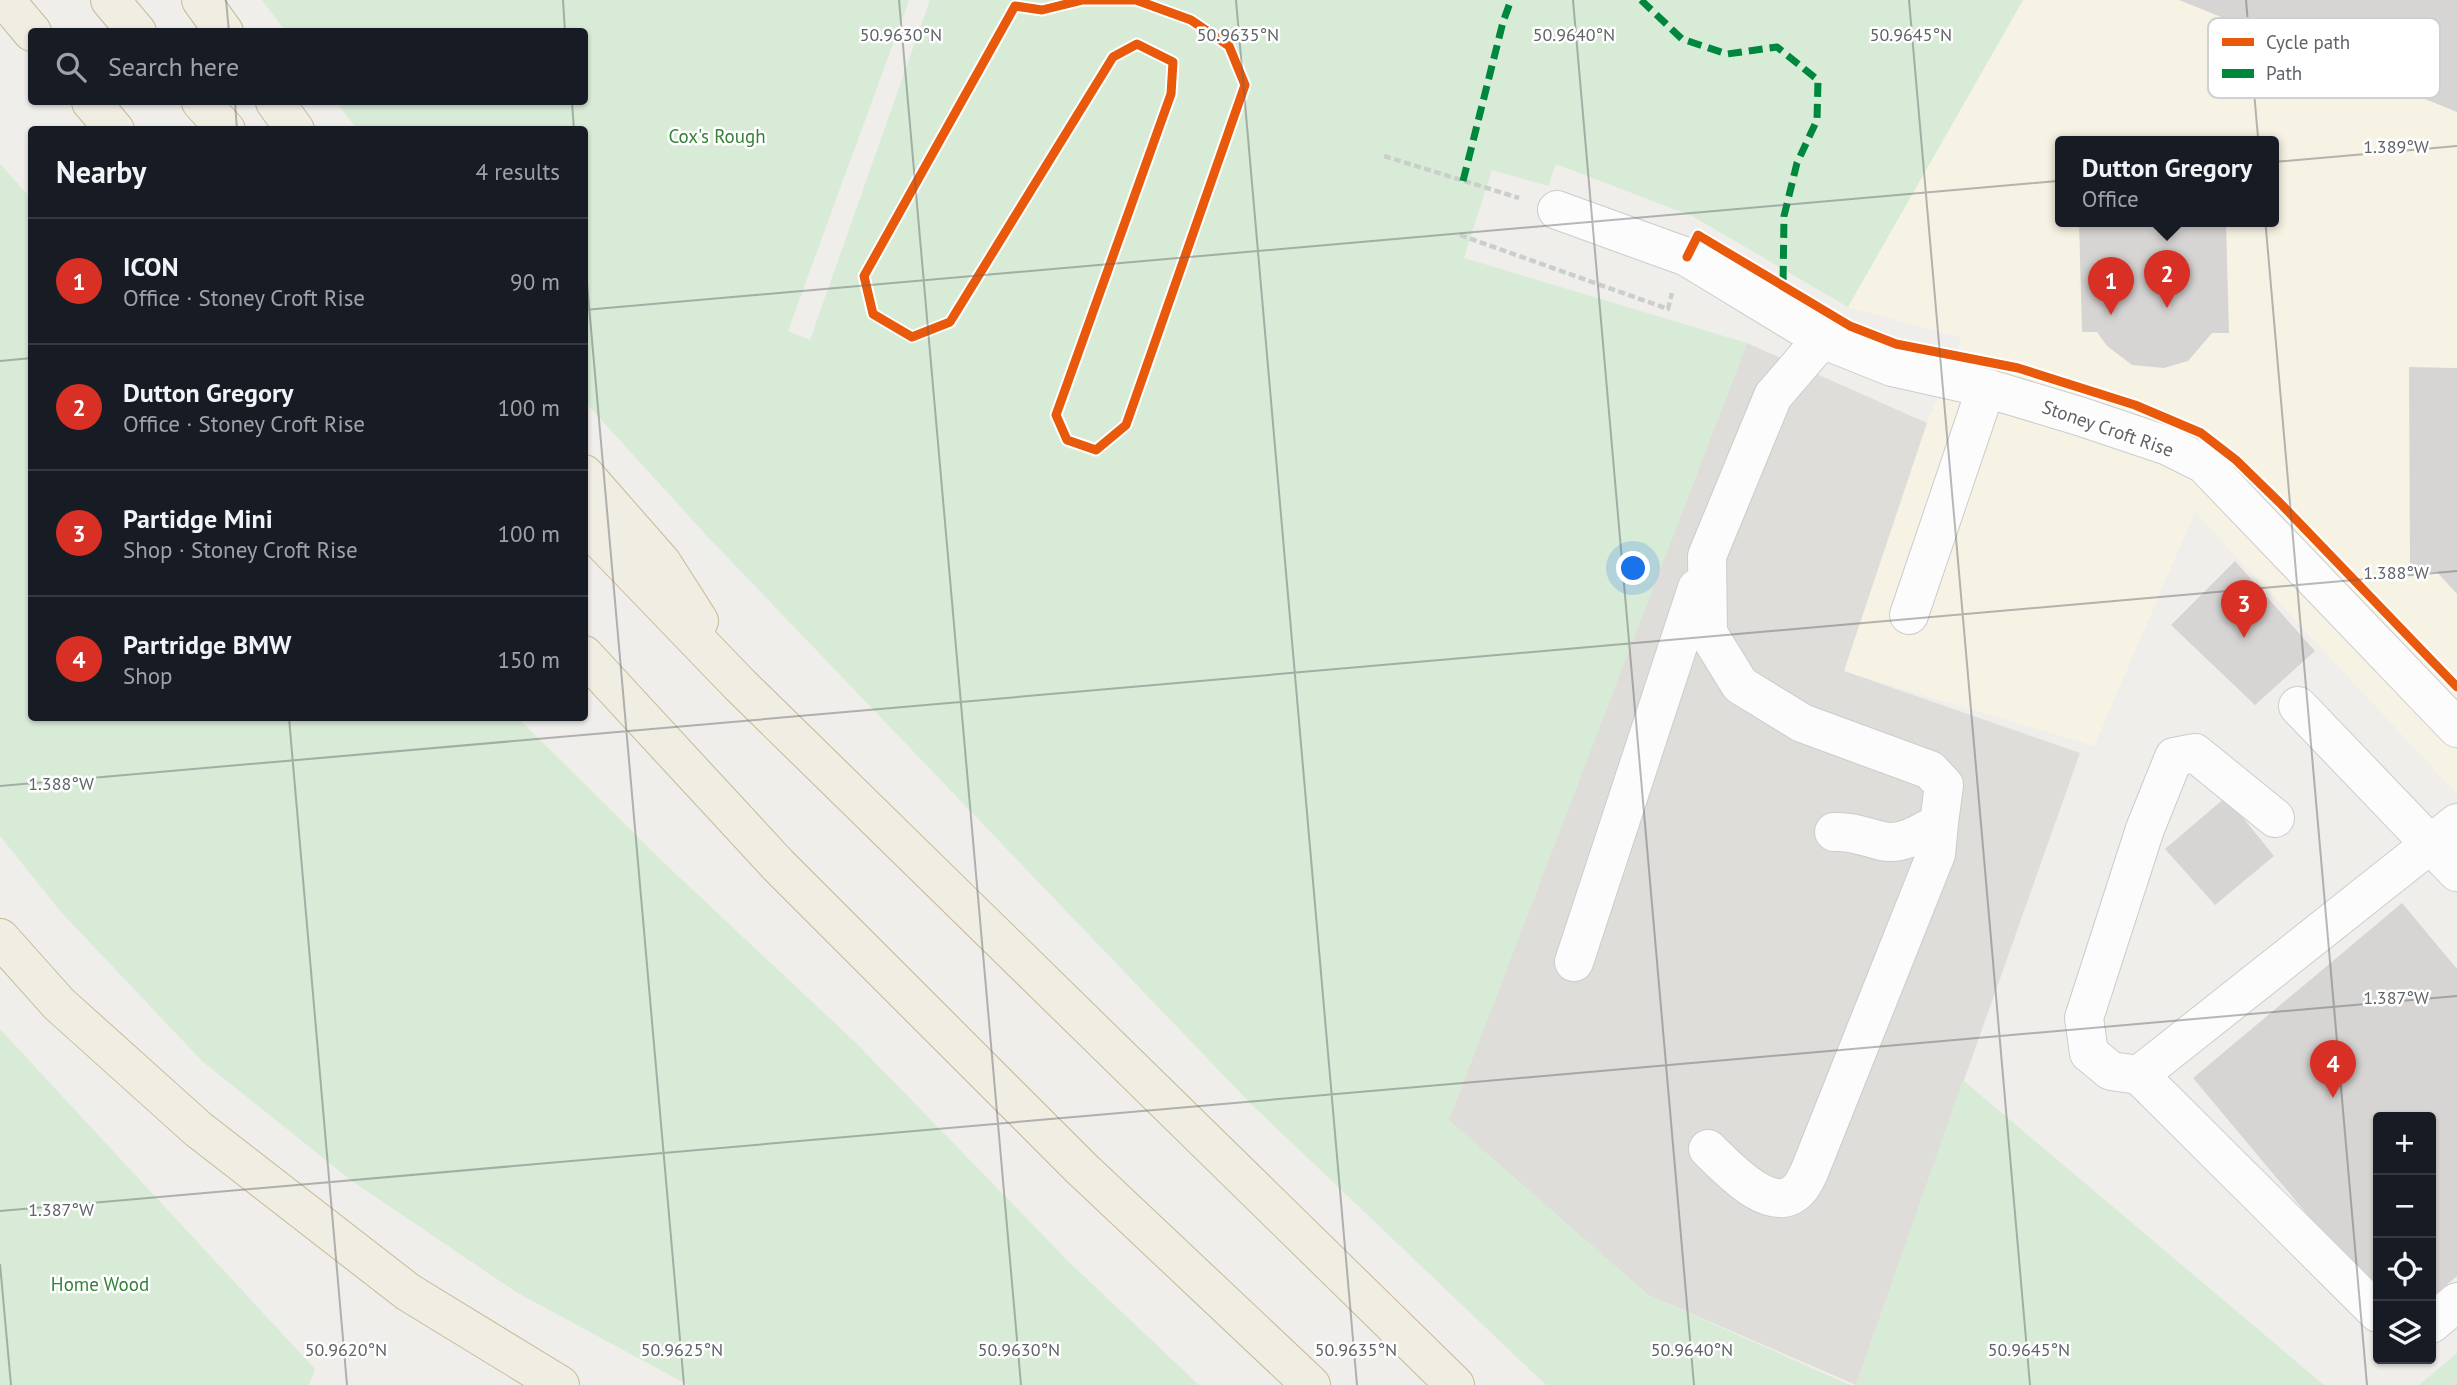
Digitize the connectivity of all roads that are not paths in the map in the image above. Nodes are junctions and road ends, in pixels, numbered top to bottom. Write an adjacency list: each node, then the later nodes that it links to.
1 (5, 0): 4 (highway)
2 (110, 0): 5 (highway)
3 (201, 0): 6 (highway)
4 (29, 28)
5 (134, 28)
6 (221, 28)
7 (94, 105): 10 (highway)
8 (204, 105): 11 (highway)
9 (277, 105): 12 (highway)
10 (112, 126)
11 (222, 126)
12 (292, 126)
13 (1557, 210): 14 (street, Stoney Croft Rise)
14 (1822, 339): 15 (street, Stoney Croft Rise); 18 (street)
15 (1986, 388): 19 (street); 23 (street, Stoney Croft Rise)
16 (588, 479): 21 (highway)
17 (588, 527): 21 (highway)
18 (1707, 556): 25 (street); 30 (street)
19 (1909, 615)
20 (588, 659): 37 (highway)
21 (740, 685): 38 (highway)
22 (2298, 706): 27 (street)
23 (2457, 728)
24 (2275, 818): 31 (street)
25 (1939, 823): 26 (street); 32 (street)
26 (1834, 832)
27 (2444, 833): 28 (street); 31 (street)
28 (2457, 872)
29 (0, 938): 36 (highway)
30 (1574, 962)
31 (2139, 1075): 34 (street)
32 (1708, 1149)
33 (2457, 1302): 35 (street)
34 (2373, 1308)
35 (2436, 1320)
36 (560, 1385)
37 (1311, 1385)
38 (1455, 1385)

